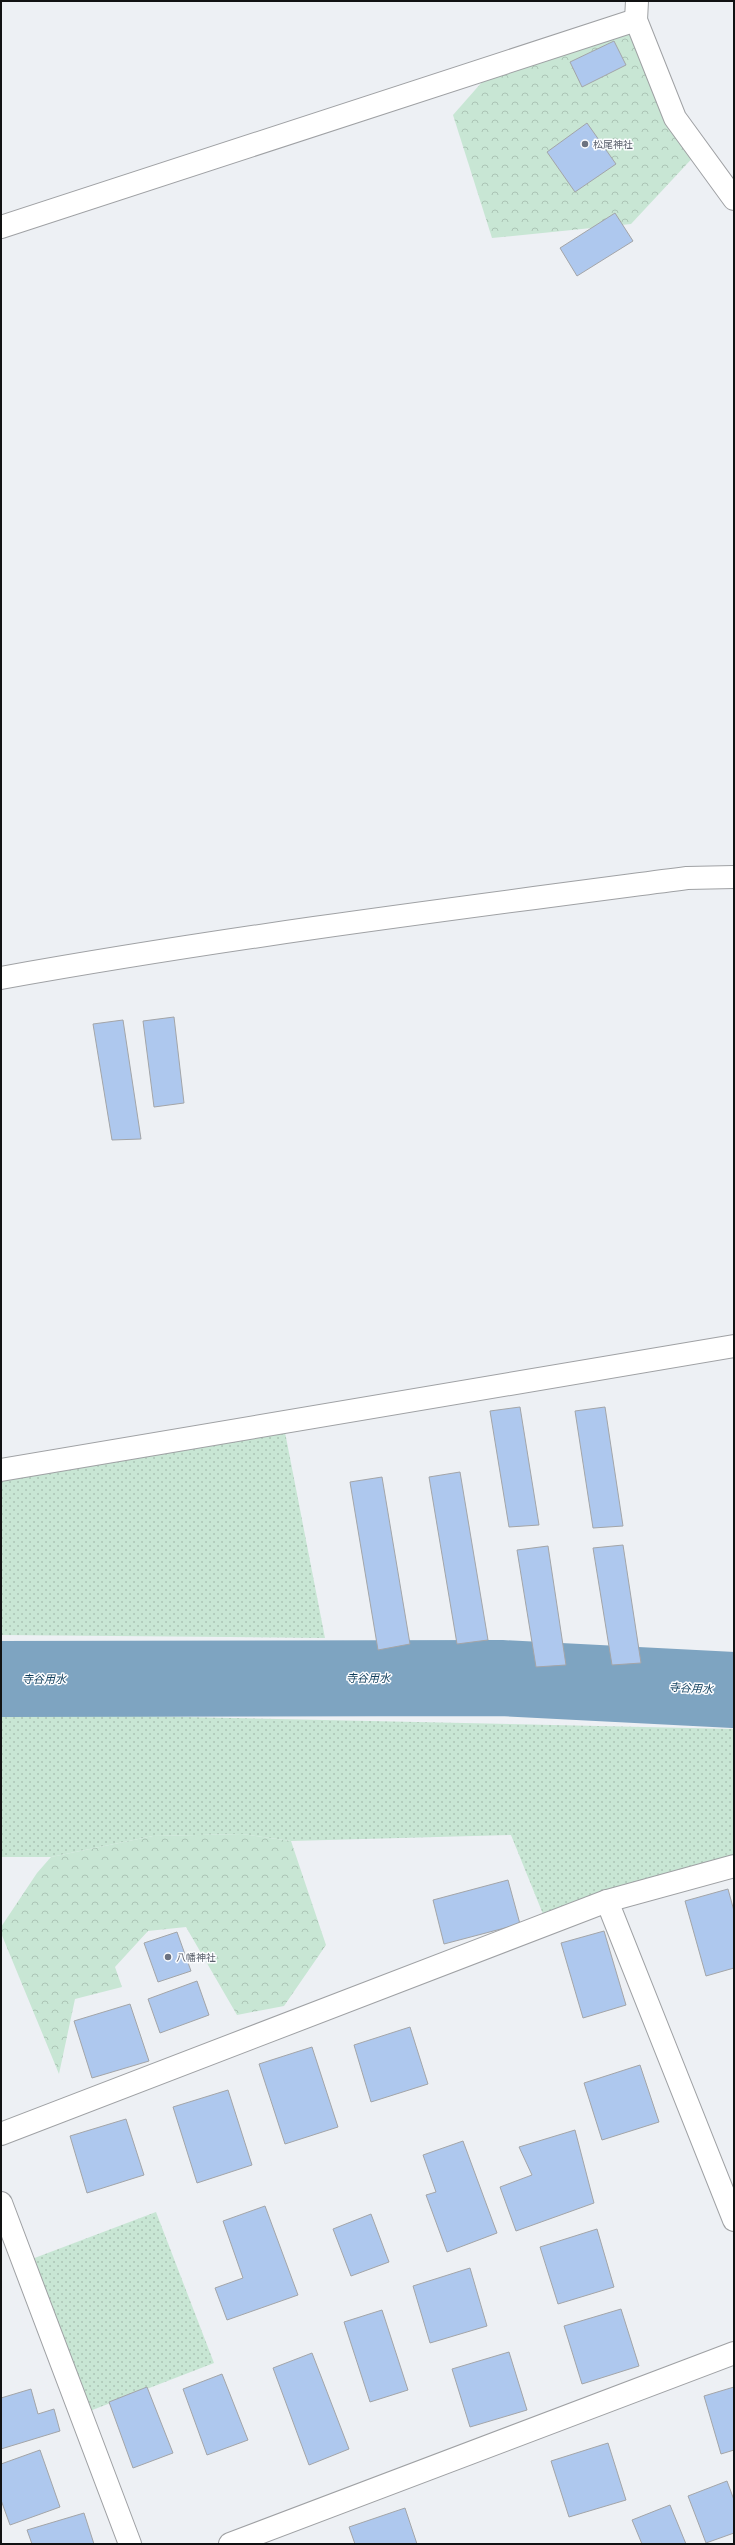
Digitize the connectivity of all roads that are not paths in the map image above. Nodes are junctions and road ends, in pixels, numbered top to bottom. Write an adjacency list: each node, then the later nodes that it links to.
1 (637, 10): 2 (street); 3 (street)
2 (734, 199)
3 (1, 226)
4 (734, 877): 5 (street)
5 (1, 978)
6 (734, 1346): 7 (street)
7 (1, 1470)
8 (734, 1866): 9 (street)
9 (607, 1901): 10 (street); 12 (street)
10 (1, 2134)
11 (1, 2203): 14 (street)
12 (734, 2220)
13 (734, 2353): 15 (street)
14 (130, 2544)
15 (230, 2544)

